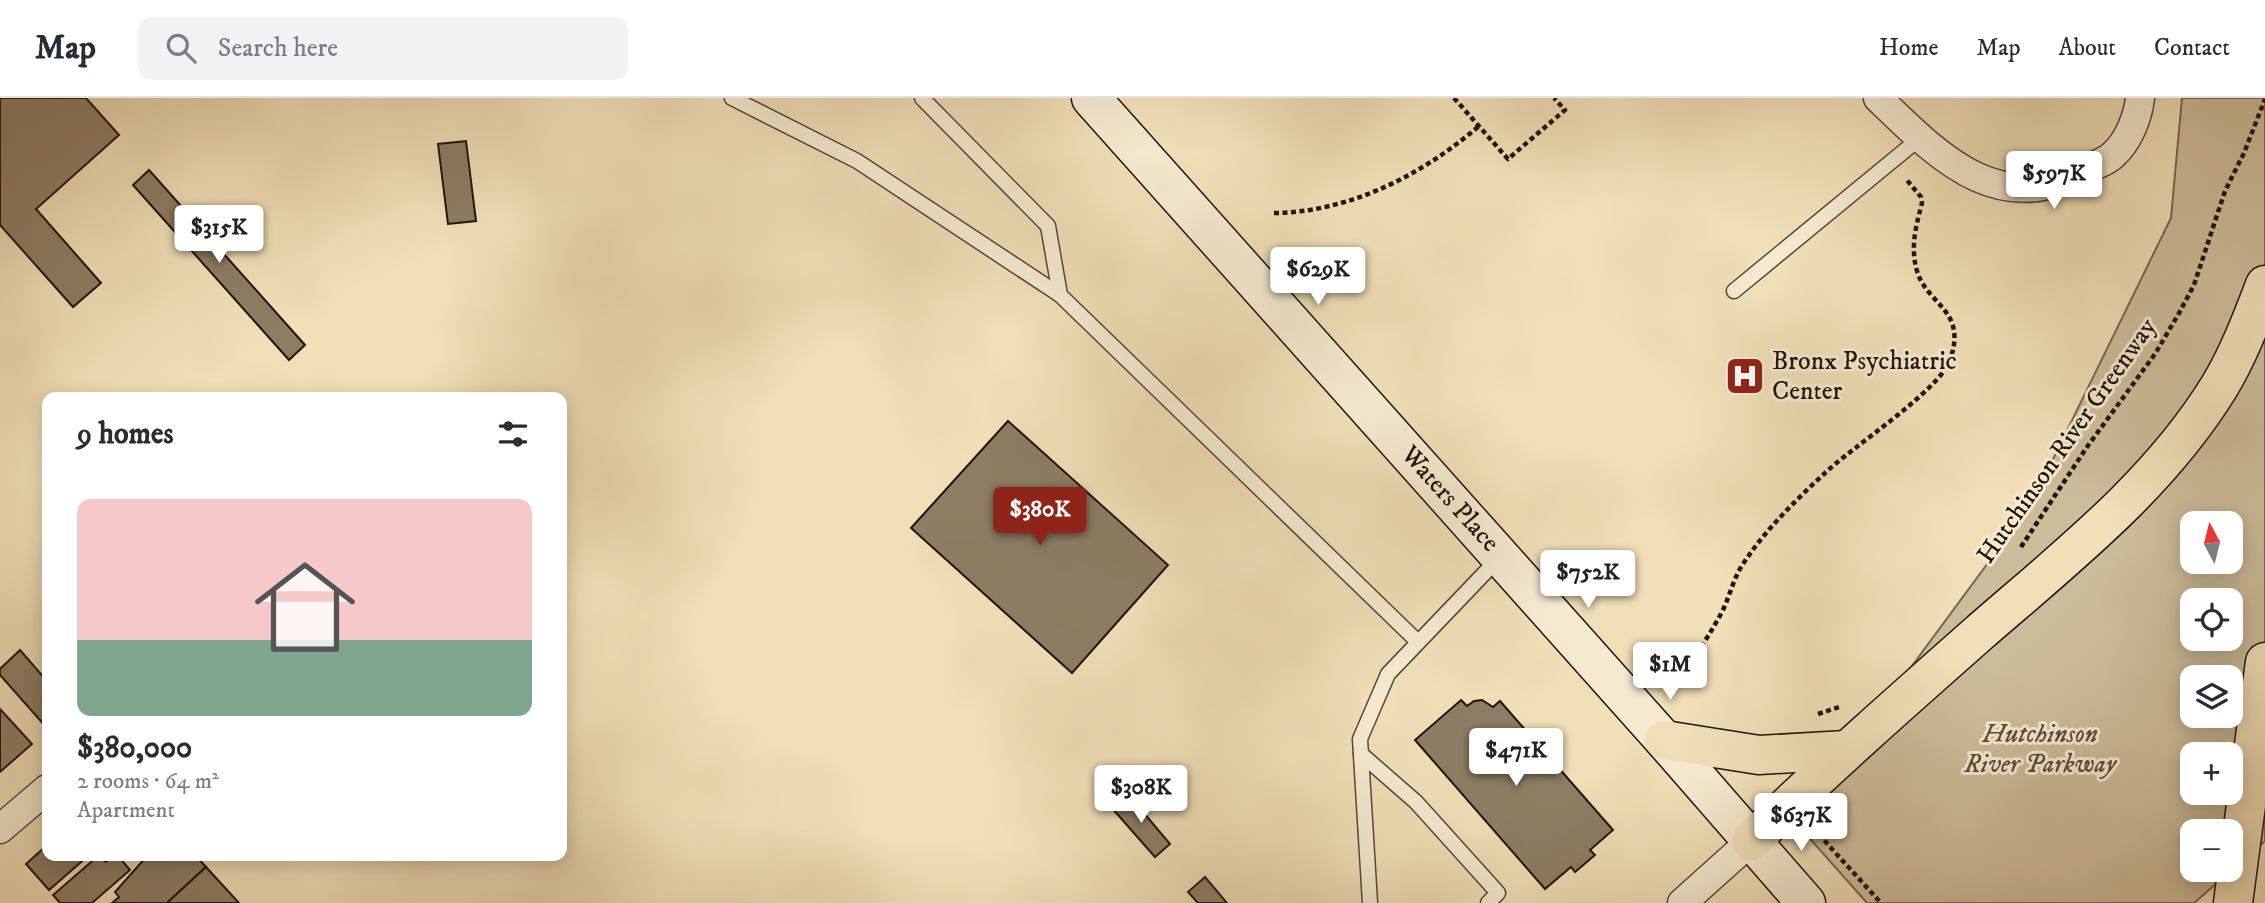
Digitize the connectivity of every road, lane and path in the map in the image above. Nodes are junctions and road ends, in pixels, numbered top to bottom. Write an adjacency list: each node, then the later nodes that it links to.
1 (732, 98): 15 (lane)
2 (922, 98): 15 (lane)
3 (1454, 98): 9 (path)
4 (1554, 98): 9 (path)
5 (1878, 98): 10 (street)
6 (2140, 98): 10 (street)
7 (2265, 99): 16 (path, Hutchinson River Greenway)
8 (1104, 102): 17 (main road, Waters Place)
9 (1479, 126): 12 (path)
10 (1920, 138): 11 (lane)
11 (1892, 162): 14 (lane); 20 (path)
12 (1274, 213)
13 (2265, 285): 24 (highway)
14 (1734, 291)
15 (1060, 295): 18 (lane)
16 (2019, 548)
17 (1501, 556): 18 (lane); 23 (main road, Waters Place)
18 (1418, 642): 25 (lane)
19 (2265, 662): 35 (highway)
20 (1682, 675)
21 (1846, 703): 22 (path)
22 (1815, 715)
23 (1664, 740): 24 (highway); 29 (main road, Waters Place)
24 (1846, 750): 29 (highway)
25 (1361, 754): 30 (lane); 31 (lane)
26 (42, 793): 28 (street)
27 (1808, 822): 34 (path)
28 (0, 830)
29 (1751, 841): 32 (street); 33 (main road, Waters Place)
30 (1370, 903)
31 (1488, 903)
32 (1682, 903)
33 (1806, 903)
34 (1881, 903)
35 (2233, 903)

